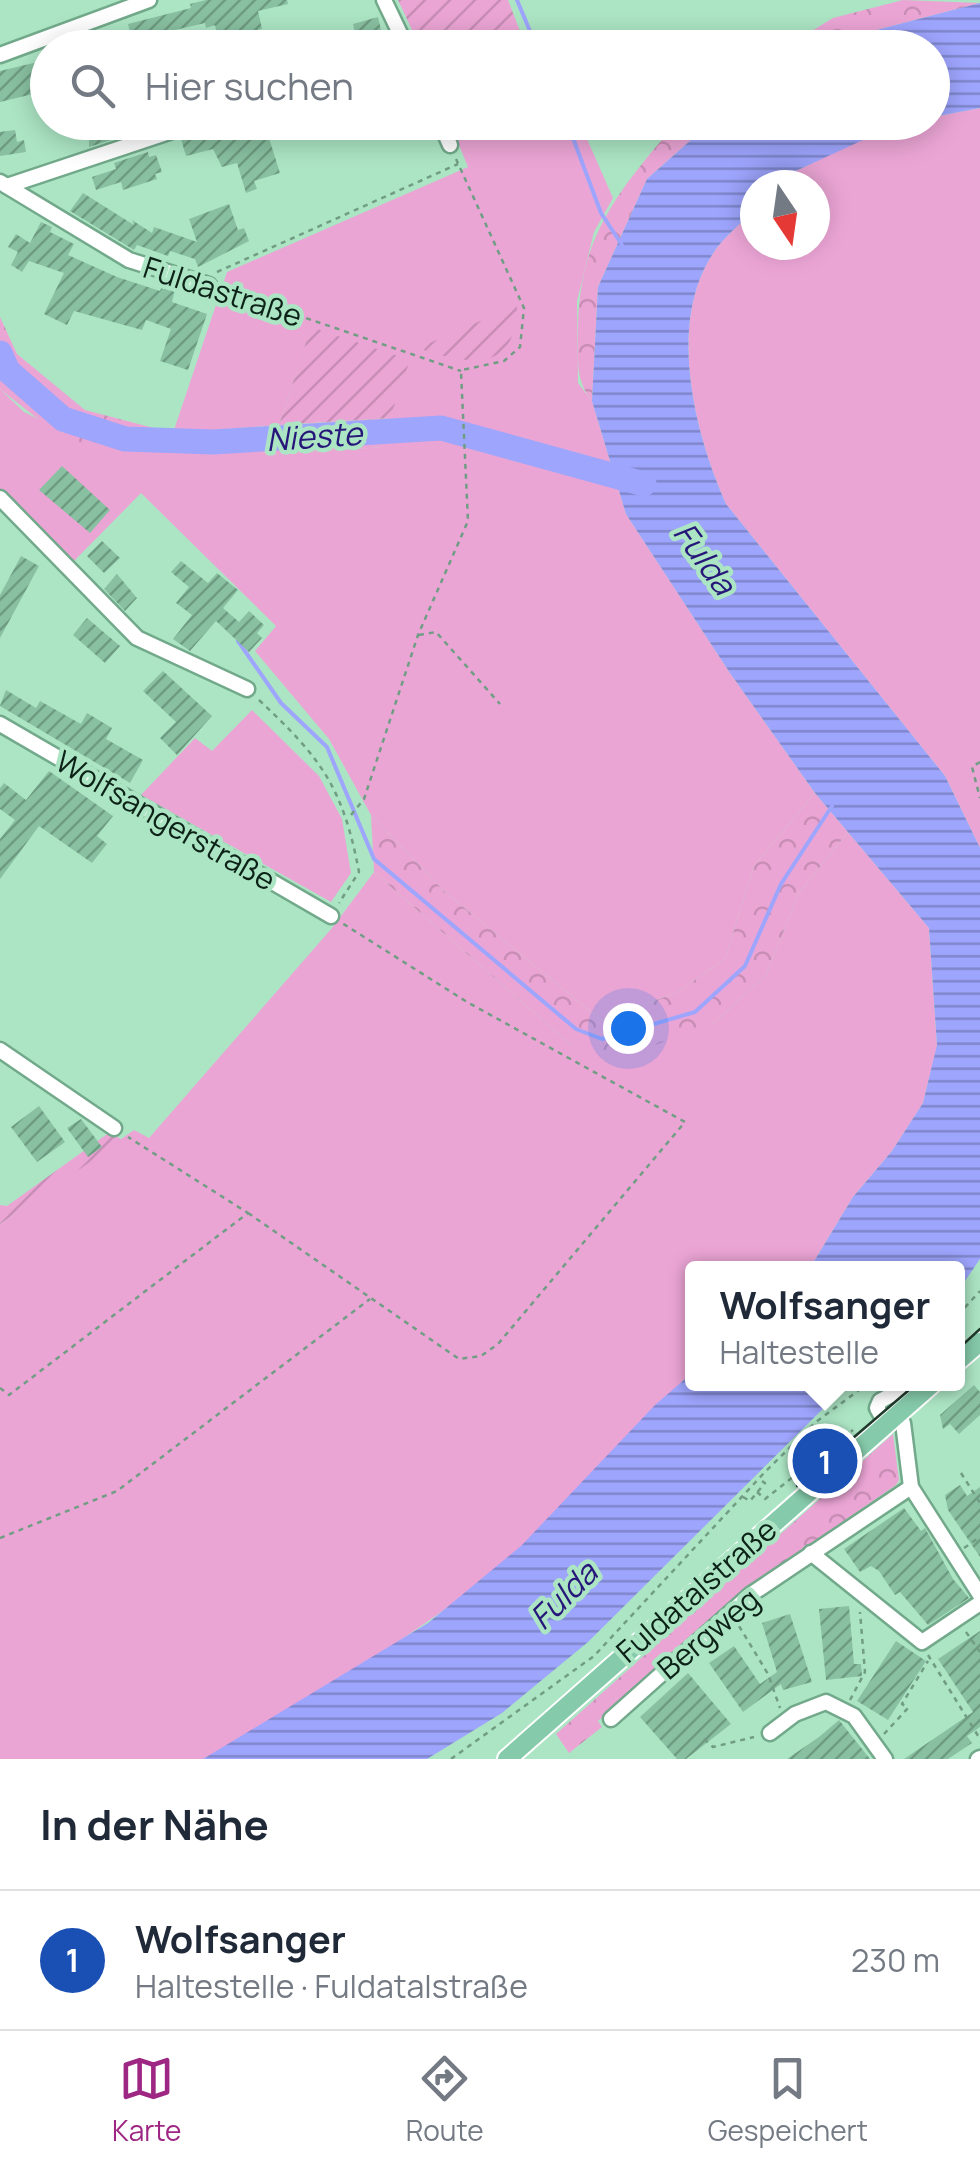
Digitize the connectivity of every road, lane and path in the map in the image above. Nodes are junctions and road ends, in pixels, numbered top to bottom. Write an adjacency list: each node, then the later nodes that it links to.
1 (149, 0): 3 (street)
2 (384, 0): 4 (street)
3 (68, 30)
4 (398, 30)
5 (30, 44): 6 (street)
6 (0, 55)
7 (142, 140): 11 (street)
8 (448, 140): 9 (street)
9 (450, 146): 10 (path)
10 (458, 164): 12 (path); 13 (path)
11 (4, 184): 12 (street, Fuldastraße)
12 (209, 286): 13 (path, Fuldastraße)
13 (461, 370): 15 (path)
14 (0, 498): 16 (street)
15 (418, 636): 17 (path); 21 (path)
16 (246, 689): 21 (path)
17 (500, 704)
18 (0, 724): 22 (street, Wolfsangerstraße)
19 (980, 762): 20 (path)
20 (980, 798)
21 (349, 817): 22 (path)
22 (332, 916): 26 (path)
23 (0, 1050): 24 (street)
24 (114, 1128): 25 (path)
25 (248, 1213): 26 (path); 27 (path)
26 (371, 1298): 40 (path)
27 (0, 1388)
28 (858, 1391): 34 (path)
29 (899, 1391): 31 (street)
30 (924, 1391): 31 (main road, Fuldatalstraße)
31 (891, 1419): 32 (main road, Fuldatalstraße); 35 (street)
32 (865, 1443): 36 (path); 57 (main road, Fuldatalstraße)
33 (961, 1473): 38 (path)
34 (759, 1479): 36 (path); 37 (path)
35 (912, 1487): 41 (street, Bergweg); 42 (street)
36 (757, 1492): 37 (path)
37 (744, 1497): 56 (path)
38 (980, 1503)
39 (980, 1537): 42 (path)
40 (0, 1538)
41 (811, 1553): 43 (street); 46 (street, Bergweg)
42 (954, 1554): 44 (street)
43 (858, 1591): 45 (street); 49 (path)
44 (980, 1594)
45 (980, 1603)
46 (731, 1612): 50 (path); 51 (street, Bergweg)
47 (971, 1639): 48 (path)
48 (980, 1652)
49 (850, 1700)
50 (781, 1709)
51 (611, 1720)
52 (891, 1728): 55 (path)
53 (770, 1733): 54 (path); 58 (street)
54 (704, 1739)
55 (980, 1739)
56 (452, 1759)
57 (506, 1759)
58 (885, 1759)

